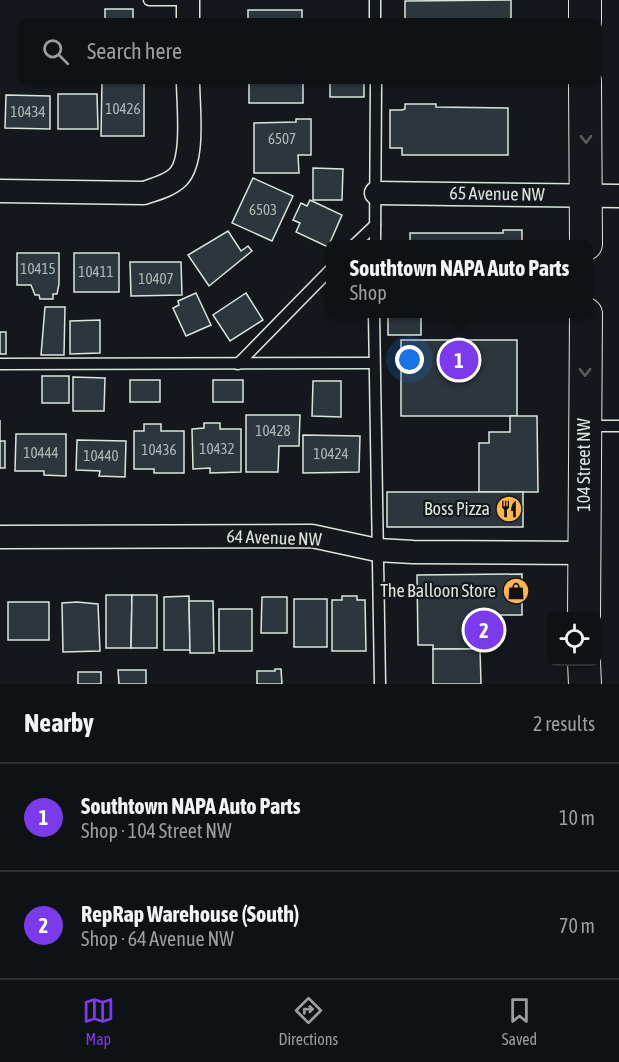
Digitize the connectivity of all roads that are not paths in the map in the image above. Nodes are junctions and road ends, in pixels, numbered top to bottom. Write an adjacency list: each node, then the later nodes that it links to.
1 (149, 0): 2 (lane)
2 (188, 0): 5 (street)
3 (375, 0): 6 (lane)
4 (585, 0): 7 (main road)
5 (188, 18)
6 (375, 18)
7 (585, 18)
8 (188, 84): 11 (street)
9 (375, 84): 12 (lane)
10 (585, 84): 13 (main road, one-way to 13)
11 (0, 191)
12 (376, 193): 13 (street, 65 Avenue NW); 15 (lane)
13 (586, 195): 14 (street, 65 Avenue NW); 18 (main road)
14 (619, 196)
15 (375, 225): 16 (lane); 17 (lane)
16 (359, 240)
17 (375, 240)
18 (586, 240)
19 (326, 274): 24 (lane)
20 (374, 318): 22 (lane)
21 (585, 318): 25 (main road, 104 Street NW, one-way to 25)
22 (374, 363): 24 (lane); 28 (lane)
23 (0, 364): 24 (lane)
24 (238, 364)
25 (585, 426): 26 (lane); 29 (main road, 104 Street NW)
26 (619, 426)
27 (0, 537): 28 (street, 64 Avenue NW)
28 (377, 550): 29 (street, 64 Avenue NW); 32 (lane)
29 (584, 553): 30 (main road, 104 Street NW)
30 (584, 612)
31 (584, 666): 33 (main road)
32 (380, 684)
33 (585, 684)

